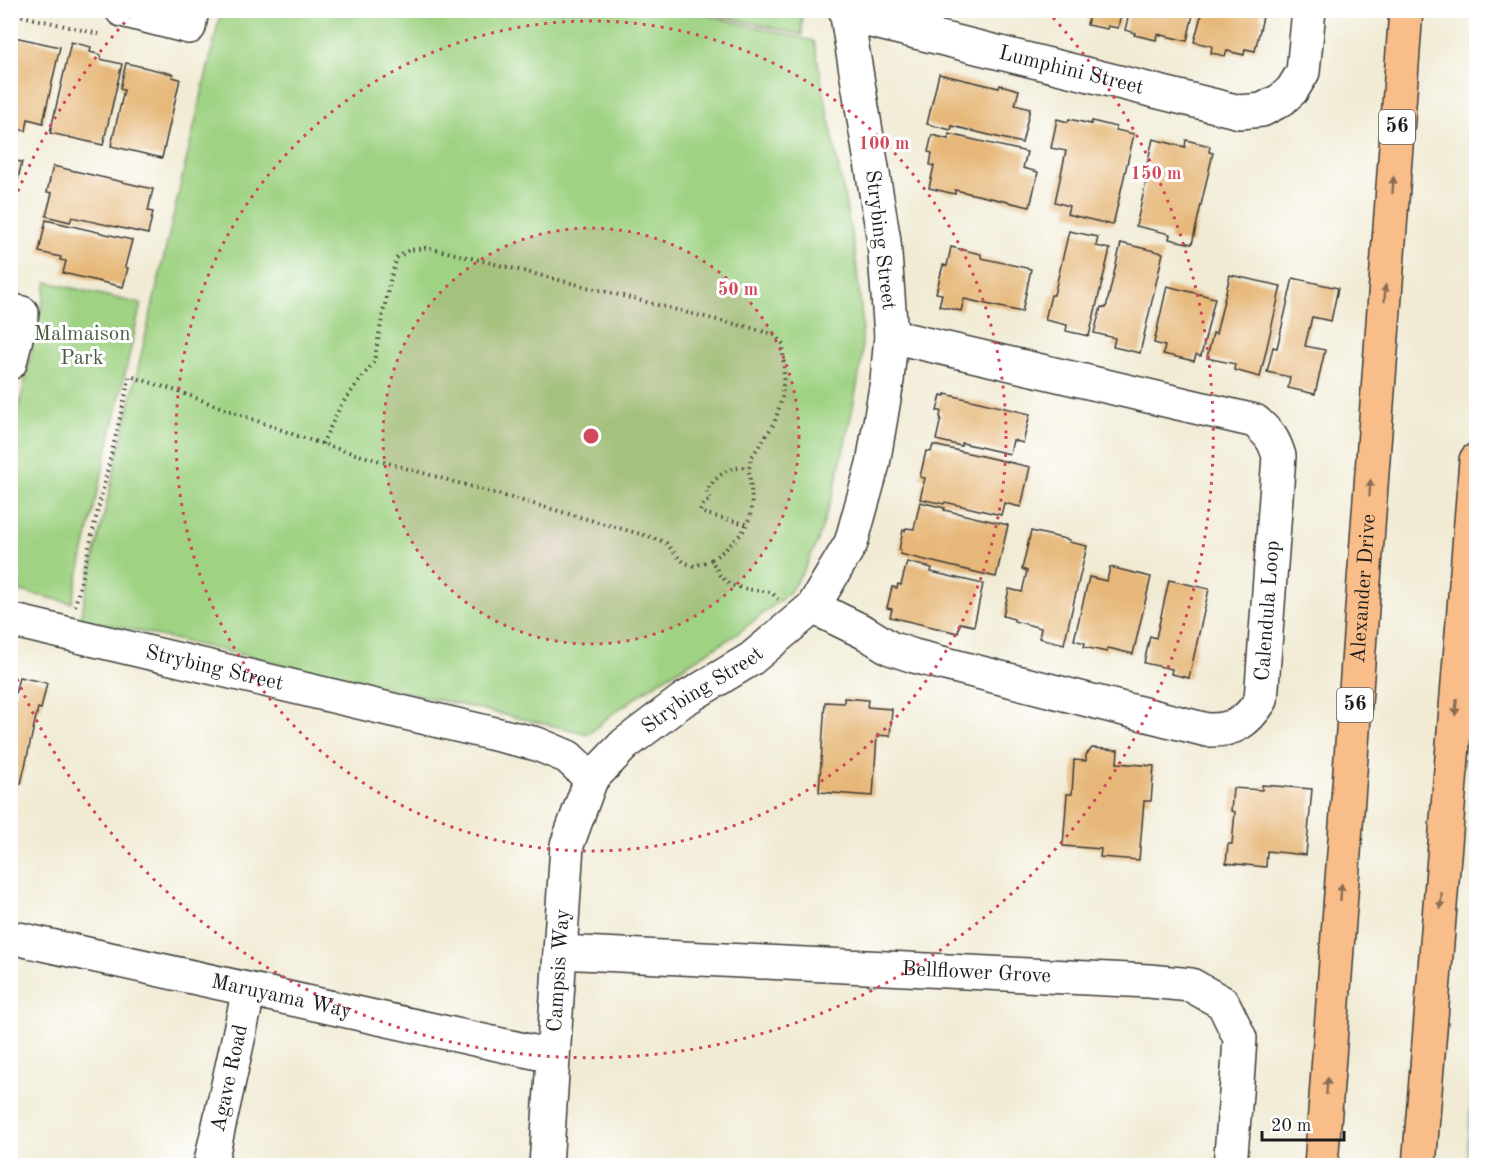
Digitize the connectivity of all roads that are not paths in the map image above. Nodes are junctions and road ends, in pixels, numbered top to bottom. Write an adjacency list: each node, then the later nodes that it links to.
1 (122, 10): 2 (street)
2 (192, 10)
3 (1309, 10): 5 (street, Lumphini Street)
4 (1406, 10): 20 (main road, Alexander Drive / 56, one-way to 4)
5 (846, 13): 7 (street, Strybing Street)
6 (10, 310): 8 (street)
7 (891, 336): 10 (street, Strybing Street); 10 (street, Calendula Loop)
8 (10, 363)
9 (1476, 460): 21 (main road, one-way to 21)
10 (798, 607): 12 (street, Strybing Street)
11 (10, 620): 12 (street, Strybing Street)
12 (591, 779): 14 (street, Campsis Way)
13 (10, 937): 15 (street, Maruyama Way)
14 (560, 952): 16 (street, Campsis Way); 19 (street, Bellflower Grove)
15 (249, 990): 16 (street, Maruyama Way); 17 (street, Agave Road)
16 (552, 1056): 18 (street, Campsis Way)
17 (210, 1166)
18 (546, 1166)
19 (1230, 1166)
20 (1321, 1166)
21 (1419, 1166)

